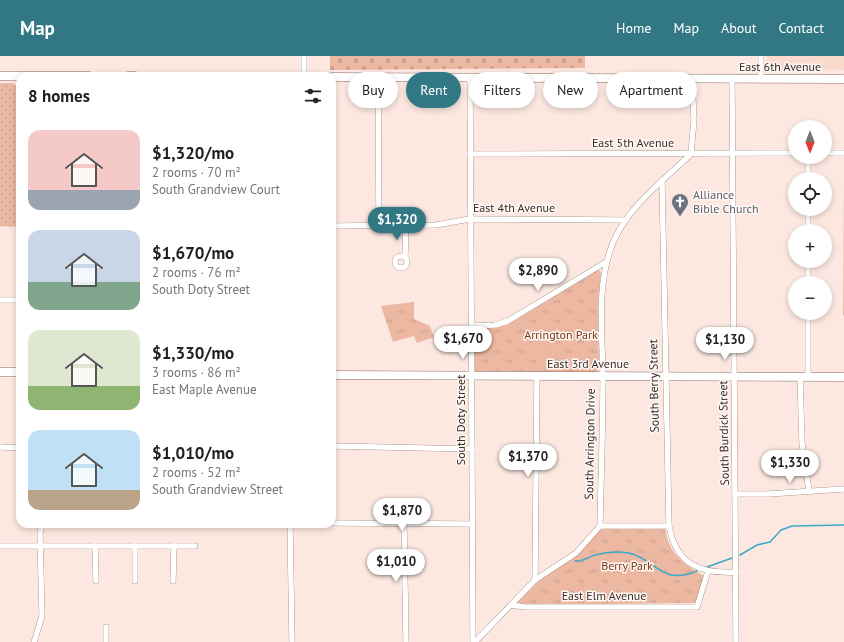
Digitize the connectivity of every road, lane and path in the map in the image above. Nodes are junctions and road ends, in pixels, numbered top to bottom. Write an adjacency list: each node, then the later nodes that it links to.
1 (304, 56): 3 (street)
2 (761, 56): 14 (street)
3 (304, 72)
4 (0, 76): 5 (main road)
5 (16, 76)
6 (336, 77): 7 (main road, East 6th Avenue)
7 (348, 77)
8 (398, 77): 9 (main road, East 6th Avenue)
9 (469, 78)
10 (535, 78): 11 (main road, East 6th Avenue)
11 (606, 79)
12 (697, 79): 13 (main road, East 6th Avenue)
13 (732, 79): 14 (main road, East 6th Avenue); 20 (street, South Burdick Street)
14 (761, 79): 15 (main road, East 6th Avenue)
15 (844, 79)
16 (378, 108): 30 (street)
17 (470, 108): 23 (street, South Doty Street)
18 (693, 108): 24 (street)
19 (844, 152): 22 (street)
20 (733, 153): 21 (street, East 5th Avenue); 24 (street, East 5th Avenue); 44 (street, South Burdick Street)
21 (788, 153)
22 (832, 153)
23 (470, 154): 24 (street, East 5th Avenue); 26 (street, South Doty Street)
24 (691, 154): 25 (street, South Arrington Drive)
25 (662, 181): 27 (street, South Arrington Drive); 43 (street, South Berry Street)
26 (470, 219): 27 (street, East 4th Avenue); 28 (street, East 4th Avenue); 36 (street, South Doty Street)
27 (626, 220): 32 (street, South Arrington Drive)
28 (406, 225): 30 (street, East 4th Avenue); 31 (street)
29 (336, 226): 30 (street, East 4th Avenue)
30 (379, 226)
31 (405, 257)
32 (606, 262): 36 (street); 42 (street, South Arrington Drive)
33 (0, 300): 34 (street)
34 (16, 300)
35 (808, 320): 45 (street)
36 (472, 326): 40 (street, South Doty Street)
37 (0, 372): 38 (main road)
38 (16, 372)
39 (336, 375): 40 (main road, East 3rd Avenue)
40 (472, 375): 41 (main road, East 3rd Avenue); 50 (street, South Doty Street)
41 (537, 375): 42 (main road, East 3rd Avenue); 69 (street)
42 (603, 376): 43 (main road, East 3rd Avenue); 57 (street, South Arrington Drive)
43 (664, 376): 44 (main road, East 3rd Avenue); 58 (street, South Berry Street)
44 (734, 376): 45 (main road, East 3rd Avenue); 53 (street, South Burdick Street)
45 (804, 376): 46 (main road, East 3rd Avenue); 52 (street)
46 (844, 377)
47 (336, 446): 50 (street)
48 (0, 448): 49 (street)
49 (16, 448)
50 (472, 448): 56 (street, South Doty Street)
51 (844, 489): 52 (street)
52 (808, 491): 53 (street)
53 (736, 494): 68 (street, South Burdick Street)
54 (336, 523): 55 (street)
55 (404, 524): 56 (street); 78 (street)
56 (472, 524): 79 (street, South Doty Street)
57 (600, 526): 58 (street); 69 (street)
58 (669, 526): 67 (street, South Berry Street)
59 (42, 528): 62 (street)
60 (290, 528): 77 (street)
61 (0, 546): 62 (street)
62 (40, 546): 63 (street); 75 (street)
63 (95, 546): 64 (street); 70 (street)
64 (135, 546): 65 (street); 71 (street)
65 (174, 546): 66 (street); 72 (street)
66 (195, 546)
67 (708, 572): 68 (street, South Berry Street); 73 (street, East Elm Avenue)
68 (736, 572): 80 (street, South Burdick Street)
69 (535, 580): 73 (street)
70 (96, 581)
71 (135, 581)
72 (173, 581)
73 (511, 605): 79 (street)
74 (106, 627): 76 (street)
75 (34, 642)
76 (106, 642)
77 (292, 642)
78 (406, 642)
79 (474, 642)
80 (736, 642)

